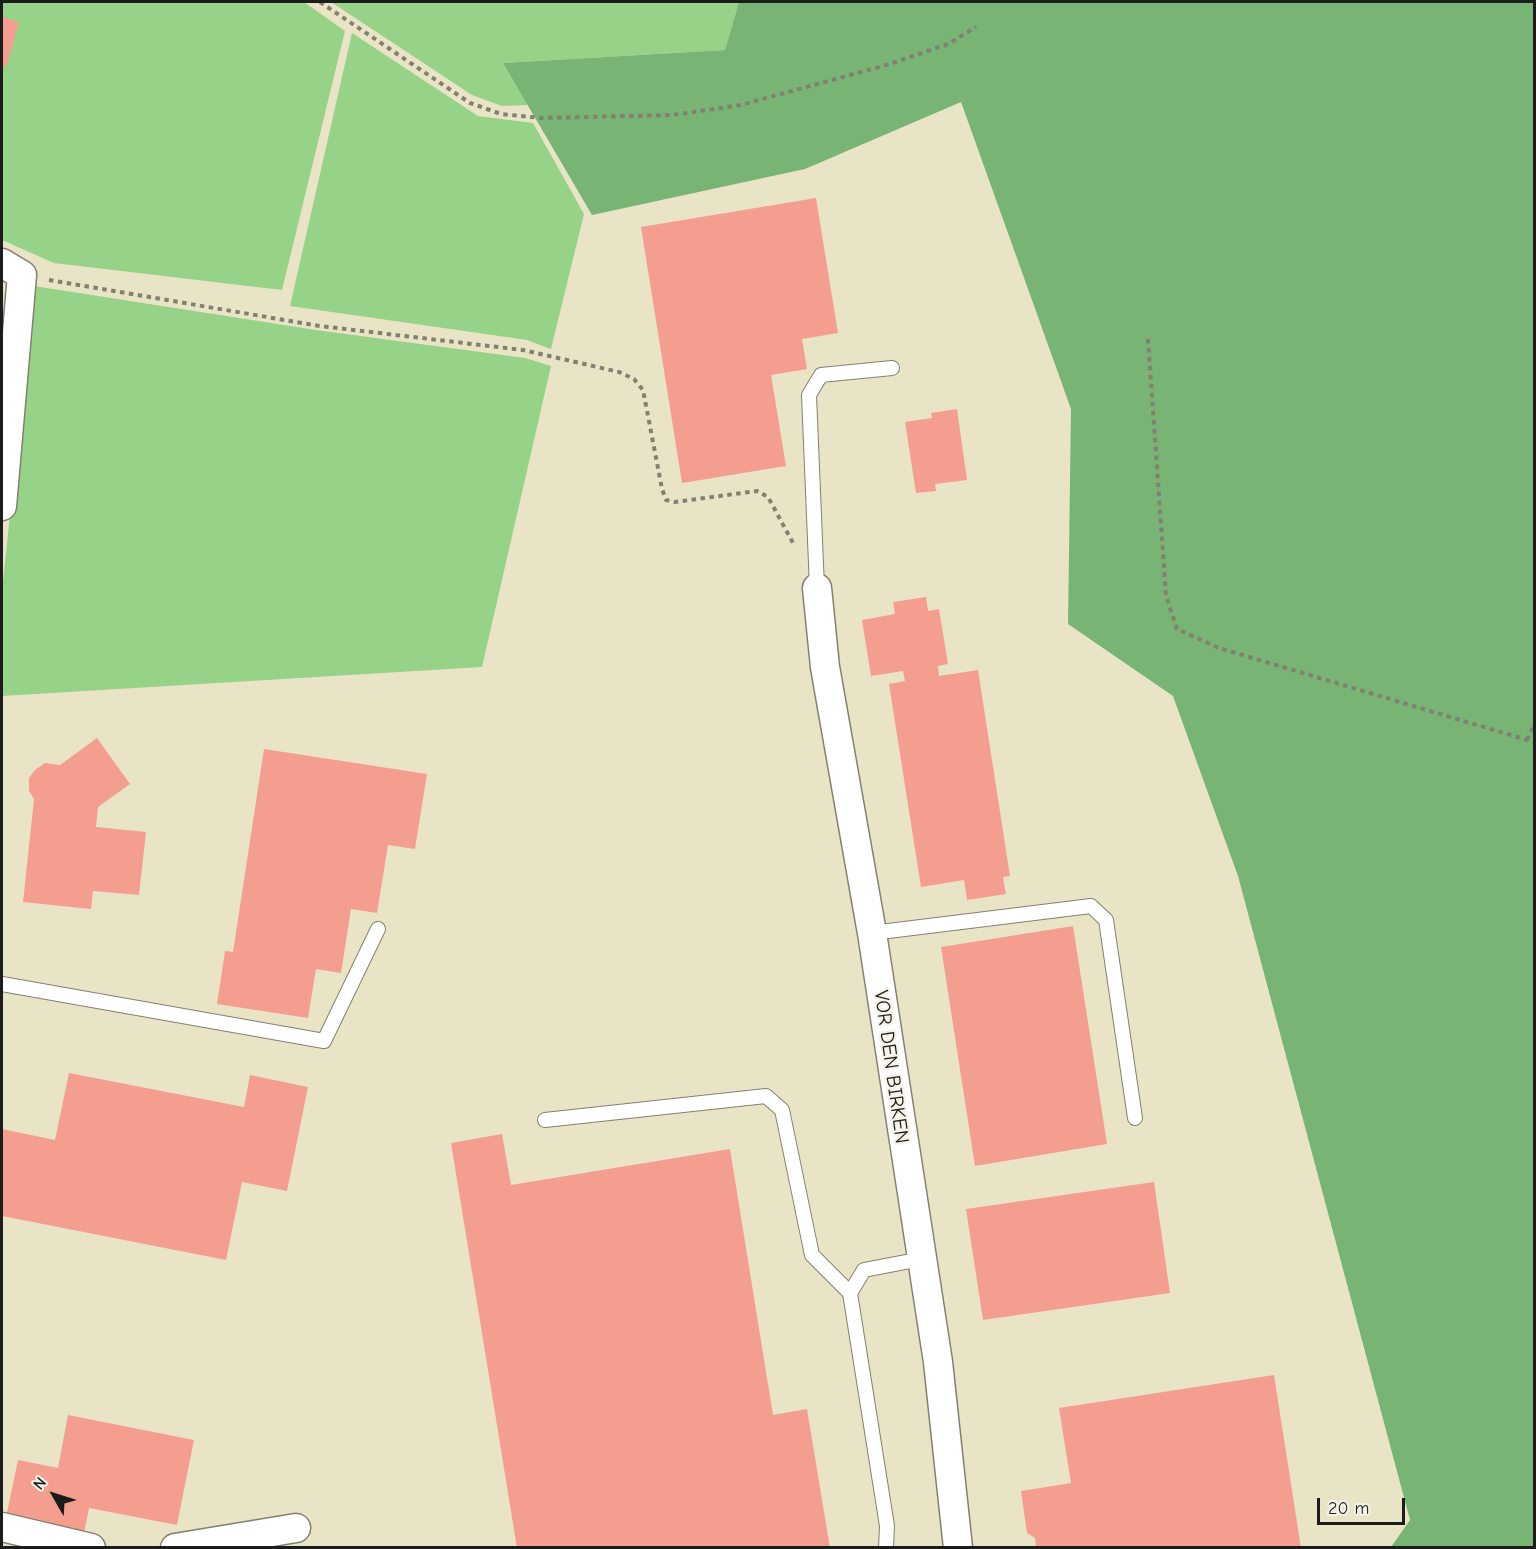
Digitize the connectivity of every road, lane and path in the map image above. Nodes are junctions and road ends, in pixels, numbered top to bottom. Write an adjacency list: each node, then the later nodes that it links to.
1 (320, 2): 2 (path)
2 (976, 27)
3 (12, 269): 6 (street); 7 (path)
4 (1148, 339): 10 (path)
5 (892, 368): 8 (lane)
6 (2, 506)
7 (795, 548)
8 (817, 588): 13 (street, VOR DEN BIRKEN)
9 (1534, 726): 10 (path)
10 (1527, 740): 11 (path)
11 (1534, 742)
12 (378, 929): 14 (lane)
13 (872, 933): 15 (lane); 17 (street, VOR DEN BIRKEN)
14 (2, 984)
15 (1135, 1118)
16 (544, 1120): 18 (lane)
17 (921, 1259): 18 (lane); 24 (street, VOR DEN BIRKEN)
18 (850, 1293): 23 (lane)
19 (2, 1527): 21 (street)
20 (296, 1528): 22 (street)
21 (91, 1548)
22 (175, 1548)
23 (886, 1548)
24 (958, 1548)

